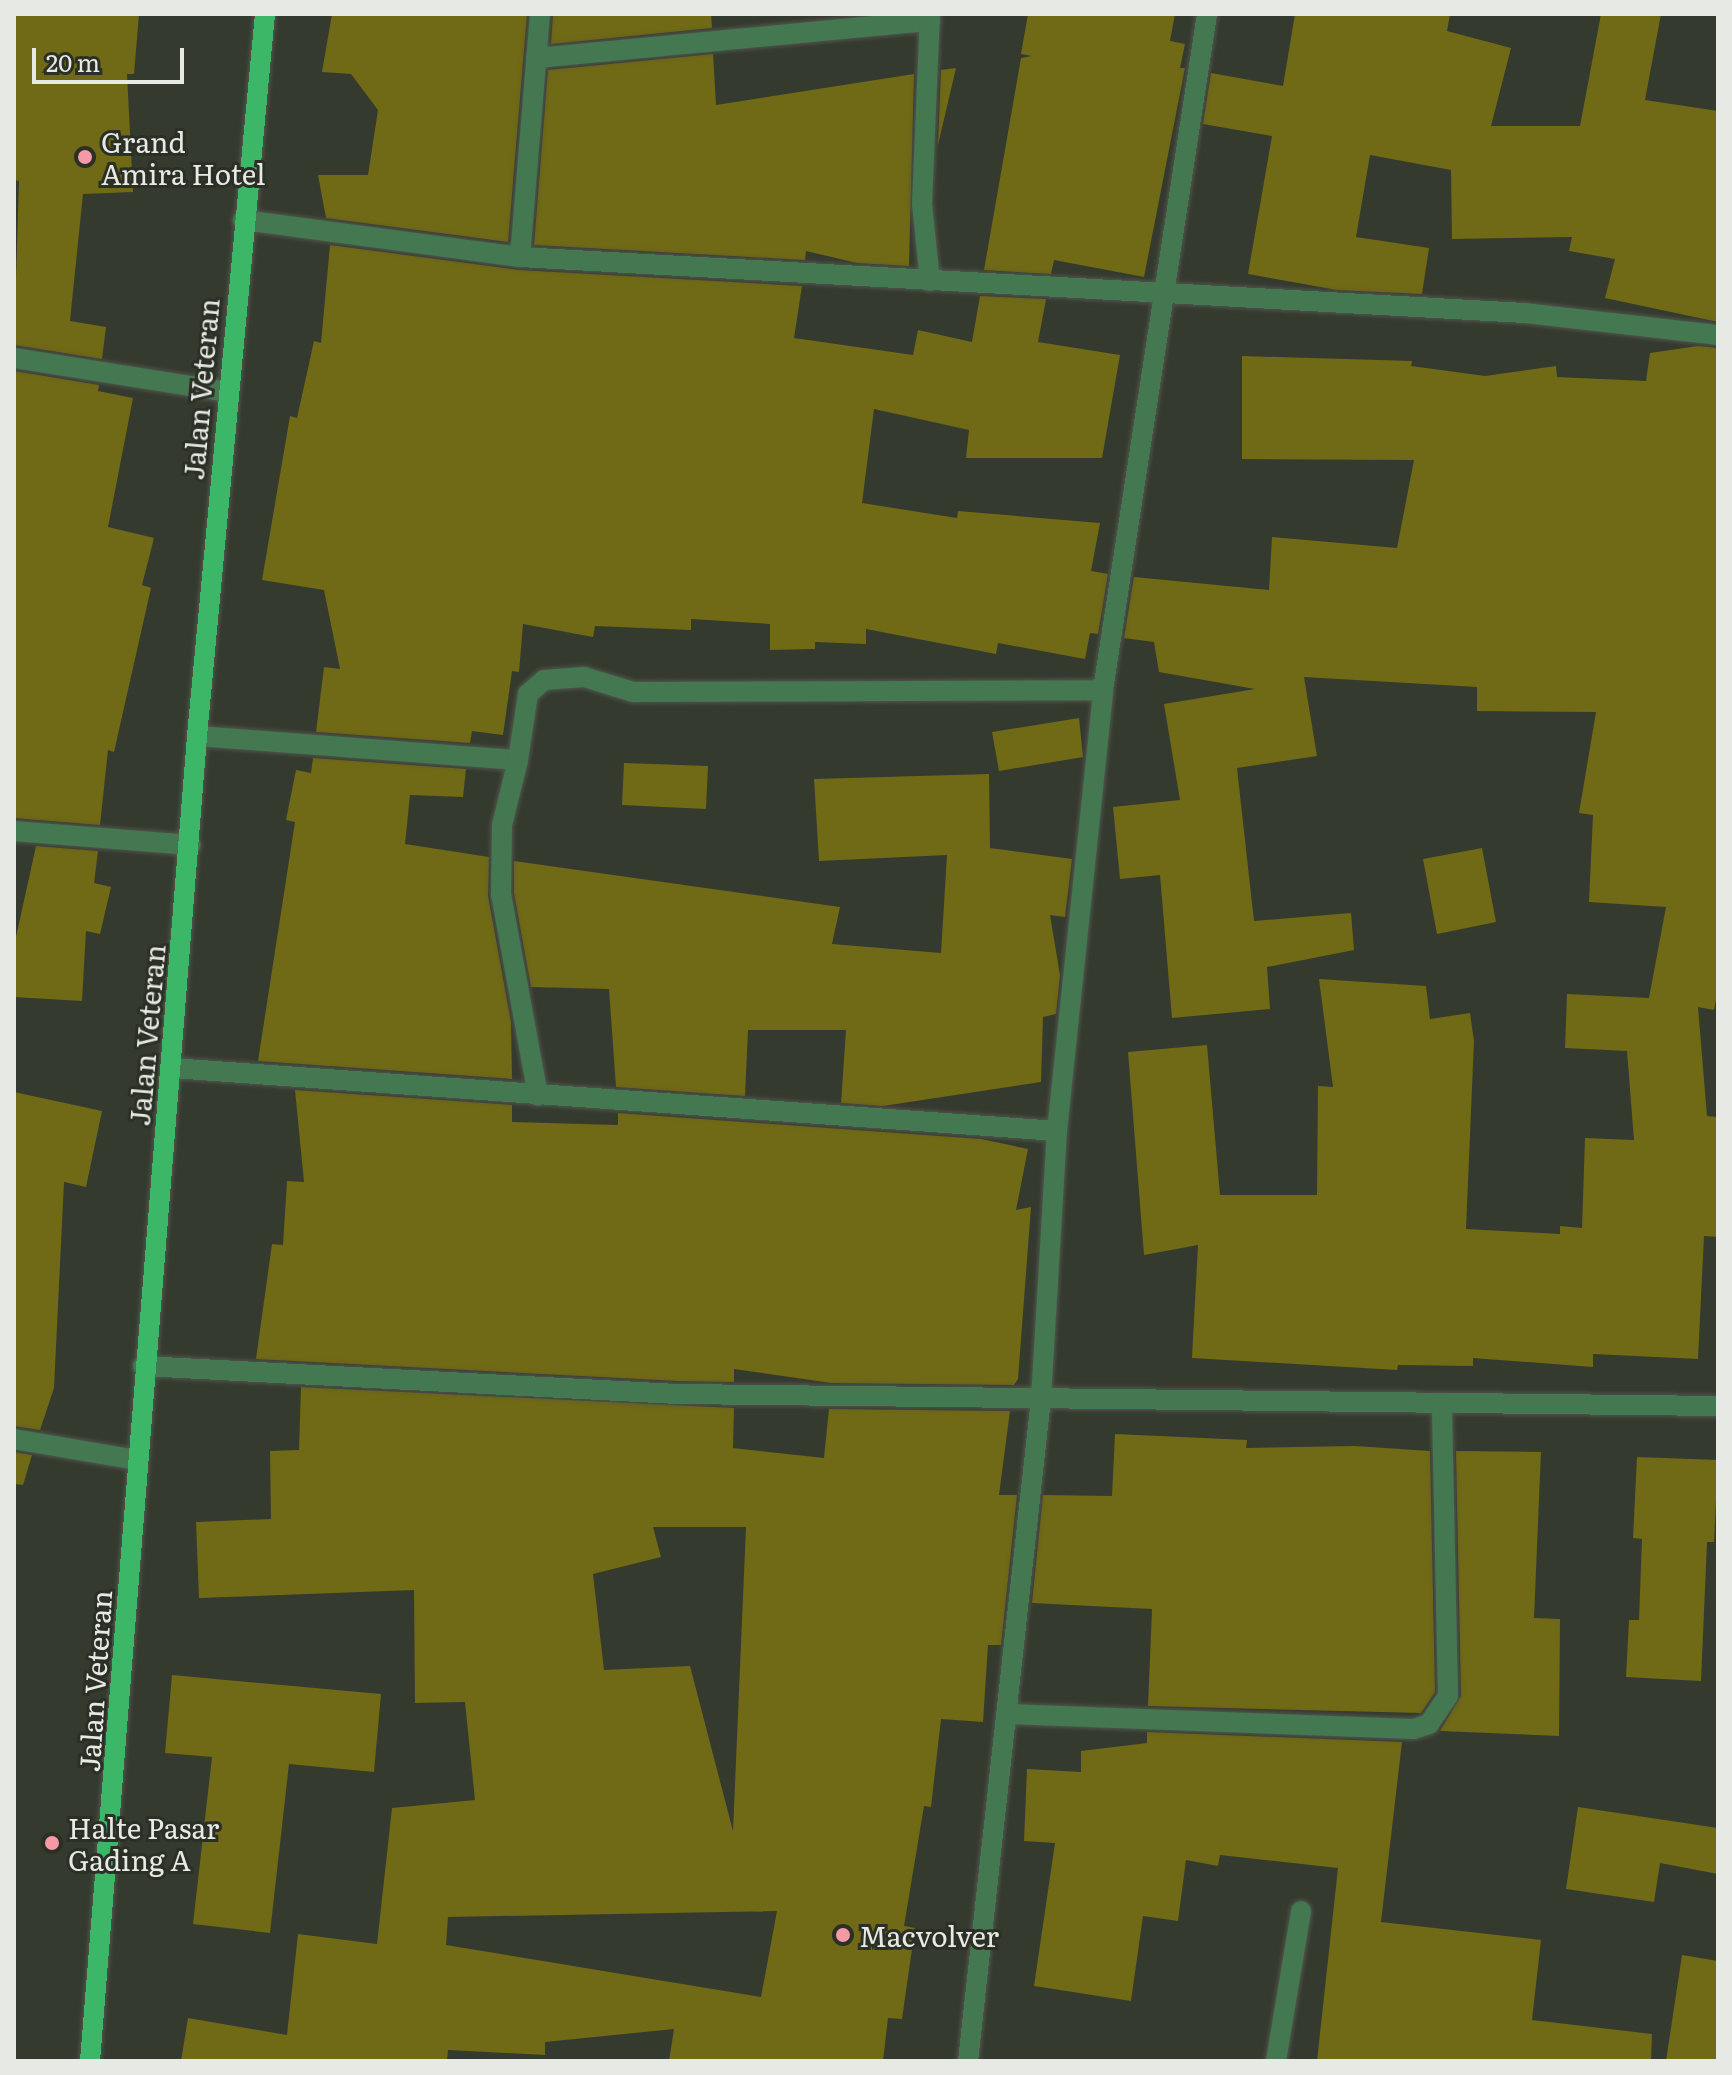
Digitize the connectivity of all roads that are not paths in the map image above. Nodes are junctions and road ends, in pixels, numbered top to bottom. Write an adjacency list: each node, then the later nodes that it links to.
1 (265, 14): 6 (main road, Jalan Veteran)
2 (540, 14): 5 (street)
3 (1207, 14): 9 (street)
4 (930, 18): 5 (street); 8 (street)
5 (536, 58): 7 (street)
6 (243, 220): 7 (street); 12 (main road, Jalan Veteran)
7 (520, 257): 8 (street)
8 (930, 281): 9 (street)
9 (1162, 292): 10 (street); 13 (street)
10 (1718, 335)
11 (14, 358): 12 (street)
12 (228, 392): 14 (main road, Jalan Veteran)
13 (1103, 690): 15 (street); 20 (street)
14 (197, 736): 15 (street); 17 (main road, Jalan Veteran)
15 (518, 760): 19 (street)
16 (14, 831): 17 (street)
17 (190, 845): 18 (main road, Jalan Veteran)
18 (172, 1068): 19 (street); 21 (main road, Jalan Veteran)
19 (538, 1096): 20 (street)
20 (1057, 1131): 22 (street)
21 (143, 1366): 22 (street); 26 (main road, Jalan Veteran)
22 (1041, 1399): 23 (street); 27 (street)
23 (1442, 1406): 24 (street); 27 (street)
24 (1718, 1406)
25 (14, 1439): 26 (street)
26 (137, 1460): 29 (main road, Jalan Veteran)
27 (1007, 1714): 30 (street)
28 (1301, 1911): 31 (street)
29 (90, 2061)
30 (968, 2061)
31 (1276, 2061)

